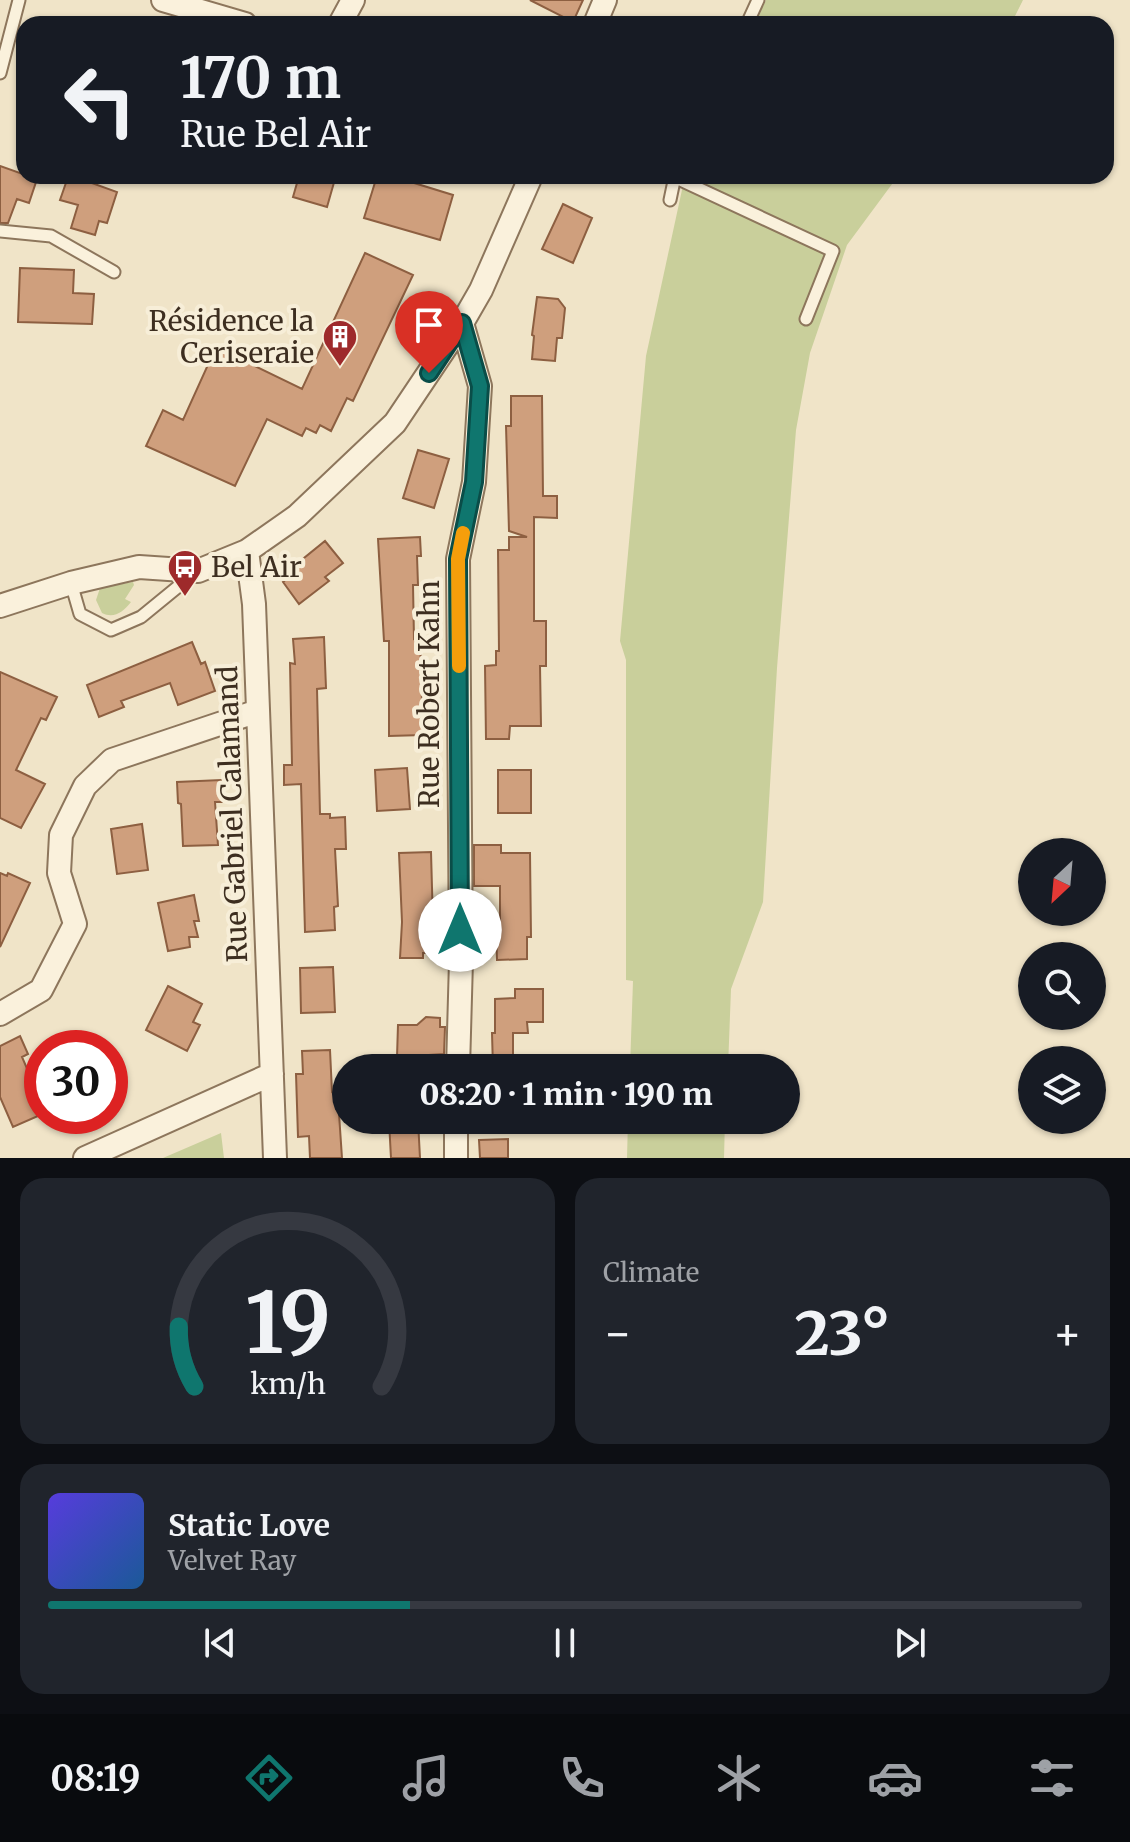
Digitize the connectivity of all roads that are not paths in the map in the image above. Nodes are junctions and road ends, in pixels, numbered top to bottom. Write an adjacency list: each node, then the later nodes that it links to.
1 (19, 0): 4 (lane)
2 (163, 0): 3 (street)
3 (218, 16)
4 (0, 73)
5 (527, 184): 12 (street)
6 (673, 184): 8 (lane)
7 (692, 184): 11 (lane)
8 (670, 200)
9 (0, 231): 10 (lane)
10 (114, 272)
11 (806, 319)
12 (462, 323): 13 (street); 19 (street, Rue Robert Kahn)
13 (256, 545): 14 (street); 17 (street, Rue Gabriel Calamand)
14 (198, 571): 15 (street); 15 (lane)
15 (71, 583): 16 (street)
16 (0, 606)
17 (258, 711): 18 (street); 20 (street, Rue Gabriel Calamand)
18 (0, 1014)
19 (458, 1054)
20 (272, 1074): 22 (street); 23 (street, Rue Gabriel Calamand)
21 (456, 1134): 24 (street)
22 (85, 1158)
23 (275, 1158)
24 (456, 1158)

